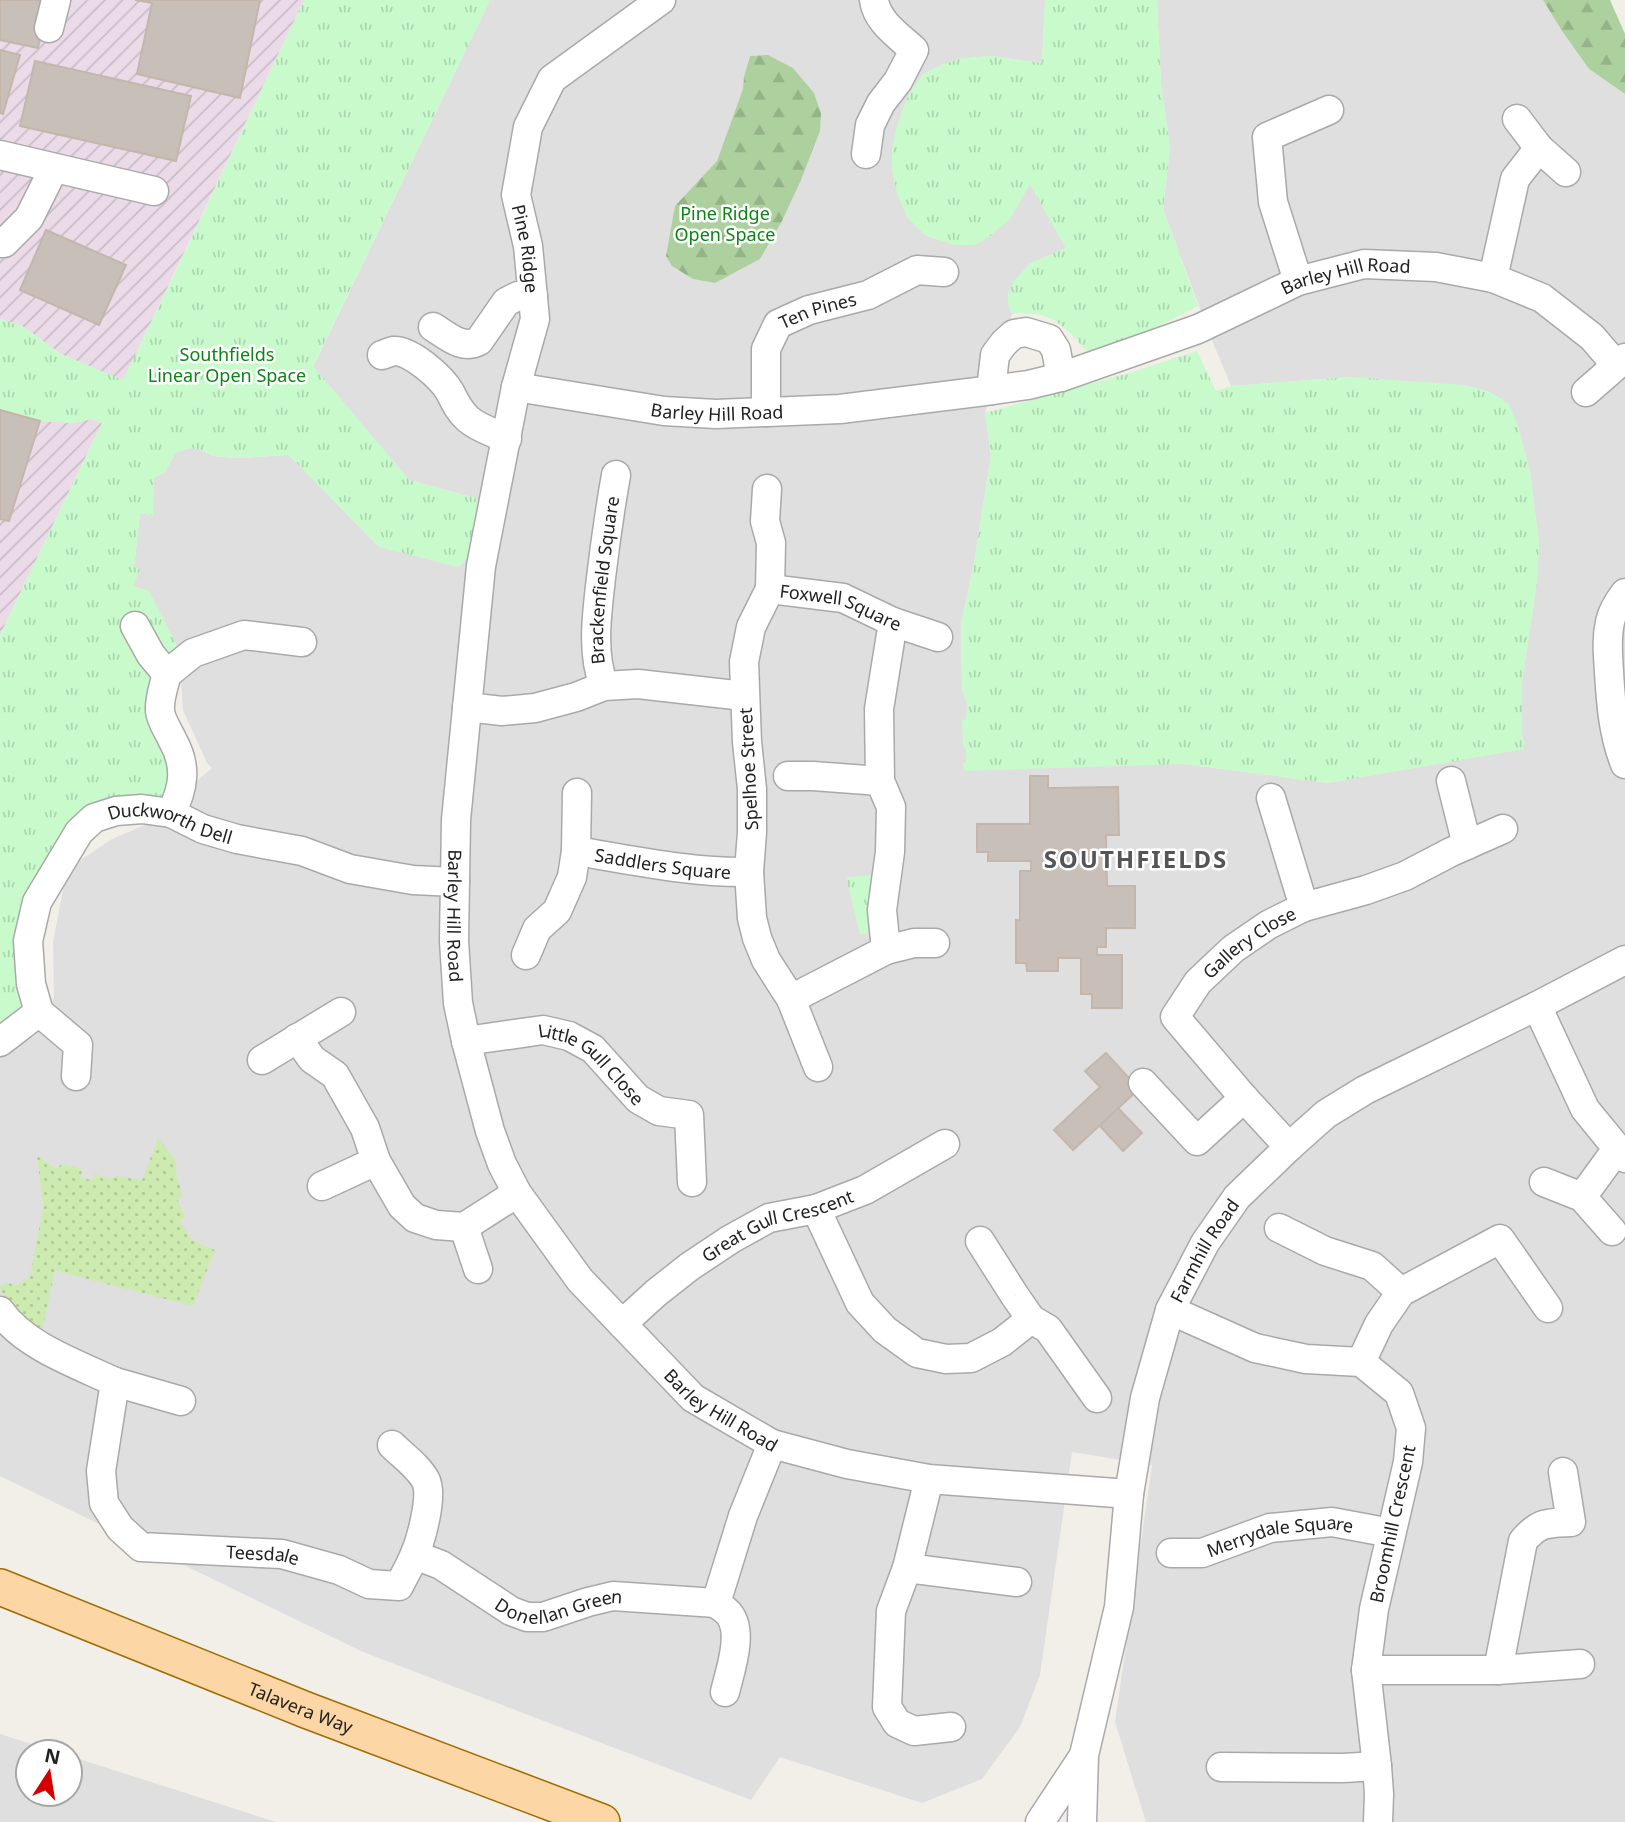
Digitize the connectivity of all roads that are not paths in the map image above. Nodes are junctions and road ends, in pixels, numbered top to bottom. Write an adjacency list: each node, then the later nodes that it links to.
1 (56, 0): 4 (street)
2 (661, 0): 17 (street, Pine Ridge)
3 (874, 0): 8 (street)
4 (49, 27)
5 (1329, 110): 16 (street)
6 (1517, 119): 7 (street)
7 (1539, 148): 11 (street); 15 (street)
8 (866, 154)
9 (0, 155): 10 (street)
10 (54, 167): 12 (street); 13 (street)
11 (1566, 172)
12 (154, 191)
13 (0, 243)
14 (944, 272): 25 (street, Ten Pines)
15 (1493, 278): 16 (street, Barley Hill Road); 20 (street, Barley Hill Road)
16 (1298, 281): 21 (street, Barley Hill Road)
17 (533, 296): 18 (street); 22 (street, Pine Ridge)
18 (433, 327)
19 (382, 355): 26 (street)
20 (1621, 361): 24 (street, Barley Hill Road)
21 (1061, 377): 23 (street, Barley Hill Road); 23 (street)
22 (516, 387): 25 (street, Barley Hill Road); 26 (street, Barley Hill Road)
23 (991, 390): 25 (street, Barley Hill Road)
24 (1586, 392)
25 (766, 412)
26 (507, 439): 38 (street, Barley Hill Road)
27 (615, 475): 36 (street, Brackenfield Square)
28 (767, 489): 29 (street)
29 (770, 589): 31 (street, Foxwell Square); 37 (street, Foxwell Square)
30 (1625, 593): 39 (street)
31 (893, 622): 33 (street, Foxwell Square); 41 (street)
32 (135, 626): 35 (street)
33 (938, 637)
34 (302, 642): 35 (street)
35 (167, 674): 45 (street)
36 (604, 687): 37 (street, Spelhoe Street); 38 (street, Spelhoe Street)
37 (744, 696): 49 (street, Spelhoe Street)
38 (467, 707): 50 (street, Barley Hill Road)
39 (1625, 764)
40 (788, 776): 41 (street)
41 (880, 781): 53 (street)
42 (1451, 781): 47 (street)
43 (578, 793): 48 (street, Saddlers Square)
44 (1271, 798): 51 (street)
45 (171, 813): 50 (street, Duckworth Dell); 58 (street, Duckworth Dell)
46 (1503, 829): 47 (street, Gallery Close)
47 (1467, 845): 51 (street, Gallery Close)
48 (576, 851): 49 (street, Saddlers Square); 54 (street, Saddlers Square)
49 (749, 872): 56 (street, Spelhoe Street)
50 (455, 882): 61 (street, Barley Hill Road)
51 (1304, 907): 67 (street, Gallery Close)
52 (935, 943): 53 (street)
53 (886, 950): 56 (street)
54 (526, 955)
55 (1625, 960): 57 (street, Farmhill Road)
56 (791, 999): 64 (street, Spelhoe Street)
57 (1537, 1006): 69 (street, Farmhill Road); 70 (street)
58 (39, 1012): 62 (street); 65 (street)
59 (341, 1012): 60 (street)
60 (297, 1038): 63 (street); 71 (street)
61 (466, 1041): 72 (street, Little Gull Close); 75 (street, Barley Hill Road)
62 (0, 1042)
63 (262, 1059)
64 (818, 1067)
65 (76, 1076)
66 (1143, 1083): 67 (street)
67 (1244, 1098): 69 (street, Gallery Close)
68 (945, 1144): 77 (street, Great Gull Crescent)
69 (1289, 1147): 85 (street, Farmhill Road)
70 (1621, 1154): 76 (street)
71 (376, 1161): 74 (street); 78 (street)
72 (692, 1182)
73 (1544, 1182): 76 (street)
74 (322, 1186)
75 (517, 1193): 78 (street); 88 (street, Barley Hill Road)
76 (1582, 1197): 80 (street)
77 (816, 1209): 87 (street); 88 (street, Great Gull Crescent)
78 (464, 1227): 82 (street)
79 (1279, 1228): 83 (street)
80 (1612, 1231)
81 (980, 1241): 87 (street)
82 (478, 1269)
83 (1401, 1292): 84 (street); 89 (street)
84 (1548, 1308)
85 (1170, 1310): 89 (street); 97 (street, Farmhill Road)
86 (0, 1311): 90 (street)
87 (1031, 1319): 91 (street)
88 (622, 1324): 93 (street, Barley Hill Road)
89 (1361, 1362): 98 (street, Broomhill Crescent)
90 (116, 1382): 92 (street); 100 (street, Teesdale)
91 (1097, 1398)
92 (181, 1401)
93 (772, 1444): 96 (street, Barley Hill Road); 104 (street)
94 (392, 1445): 100 (street, Teesdale)
95 (1563, 1472): 107 (street)
96 (929, 1479): 97 (street, Barley Hill Road); 101 (street)
97 (1129, 1494): 110 (street, Farmhill Road)
98 (1391, 1533): 99 (street, Merrydale Square); 106 (street, Broomhill Crescent)
99 (1171, 1553)
100 (415, 1555): 104 (street, Donellan Green)
101 (907, 1568): 102 (street); 109 (street)
102 (1017, 1582)
103 (0, 1587): 113 (main road, Talavera Way)
104 (716, 1603): 108 (street)
105 (1580, 1664): 107 (street)
106 (1366, 1670): 107 (street); 111 (street, Broomhill Crescent)
107 (1498, 1670)
108 (725, 1692)
109 (951, 1727)
110 (1084, 1755): 114 (street, Farmhill Road); 115 (street, Farmhill Road)
111 (1377, 1766): 112 (street); 116 (street, Broomhill Crescent)
112 (1221, 1768)
113 (602, 1822)
114 (1040, 1822)
115 (1082, 1822)
116 (1378, 1822)

